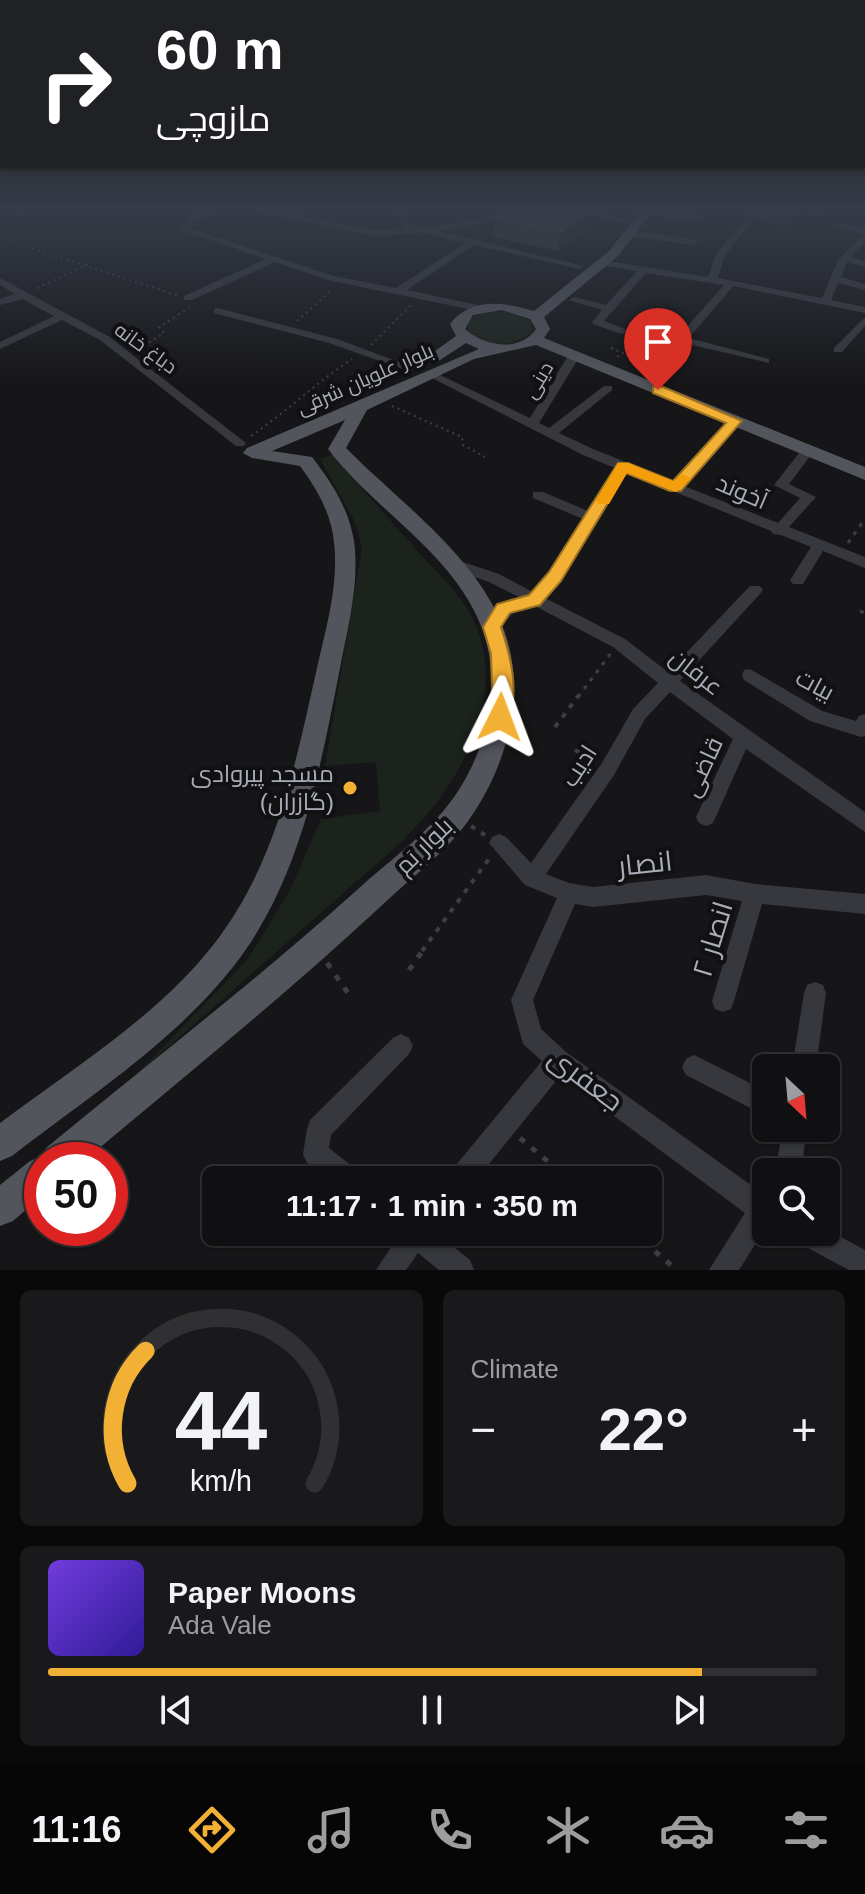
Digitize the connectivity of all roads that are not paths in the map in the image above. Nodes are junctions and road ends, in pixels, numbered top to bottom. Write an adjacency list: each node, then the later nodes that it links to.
1 (259, 266): 17 (street)
2 (298, 266): 15 (street)
3 (436, 266): 15 (street)
4 (579, 266): 21 (main road)
5 (598, 266): 27 (main road)
6 (625, 266): 9 (street)
7 (717, 266): 11 (street)
8 (840, 266): 10 (street)
9 (644, 269): 11 (street); 23 (street)
10 (835, 279): 14 (street); 19 (street)
11 (712, 280): 13 (street)
12 (0, 281): 16 (street, دباغ خانه)
13 (731, 283): 19 (street); 31 (street)
14 (865, 287)
15 (399, 291): 22 (street)
16 (23, 295): 20 (street); 26 (street, دباغ خانه)
17 (192, 300)
18 (574, 300): 23 (street)
19 (826, 300): 24 (street)
20 (0, 302)
21 (516, 307): 22 (main road); 27 (main road)
22 (478, 308): 30 (main road)
23 (609, 309): 29 (street)
24 (865, 310)
25 (218, 311): 39 (street)
26 (62, 316): 33 (street); 46 (street, دباغ خانه)
27 (536, 316): 32 (main road)
28 (865, 320): 35 (street)
29 (621, 331)
30 (463, 337): 34 (main road); 39 (main road, بلوار علویان شرقی)
31 (682, 339): 37 (street); 38 (street)
32 (536, 340): 34 (main road, بلوار علویان شرقی); 36 (main road)
33 (0, 346)
34 (497, 348): 40 (main road, بلوار علویان شرقی)
35 (838, 350)
36 (574, 356): 43 (main road); 44 (street, دینی)
37 (765, 361)
38 (649, 367)
39 (412, 369): 46 (main road, بلوار علویان شرقی)
40 (430, 374): 42 (main road, بلوار علویان شرقی); 44 (street, آخوند)
41 (608, 388): 45 (street)
42 (370, 403): 46 (main road, بلوار علویان شرقی); 47 (main road)
43 (735, 421): 48 (main road); 52 (street)
44 (533, 423): 45 (street, آخوند)
45 (551, 433): 50 (street, آخوند)
46 (246, 448): 49 (main road)
47 (337, 449): 49 (main road); 57 (main road, بلوار بَم)
48 (808, 451): 51 (main road); 55 (street)
49 (306, 461): 82 (main road)
50 (623, 466): 52 (street, آخوند); 54 (street)
51 (865, 474)
52 (676, 487): 55 (street, آخوند)
53 (538, 495): 54 (street)
54 (593, 518): 61 (street)
55 (778, 531): 56 (street, آخوند)
56 (818, 547): 58 (street, آخوند); 59 (street)
57 (447, 562): 61 (street, عرفان); 62 (main road, بلوار بَم)
58 (865, 563)
59 (798, 580)
60 (755, 590): 64 (street, ادیب)
61 (534, 601): 62 (street); 64 (street, عرفان)
62 (492, 627): 81 (main road, بلوار بَم)
63 (750, 675): 65 (street, بیات)
64 (670, 682): 66 (street, عرفان); 70 (street, ادیب)
65 (863, 726)
66 (743, 736): 67 (street, قاضی); 68 (street, عرفان)
67 (706, 817)
68 (865, 823)
69 (499, 843): 70 (street, انصار)
70 (532, 878): 71 (street, انصار)
71 (569, 893): 72 (street, انصار); 78 (street, جعفری)
72 (755, 894): 73 (street, انصار); 75 (street, انصار ۲)
73 (865, 904)
74 (815, 993): 77 (street)
75 (723, 1001)
76 (401, 1046): 83 (street)
77 (806, 1054)
78 (558, 1060): 84 (street); 86 (street, جعفری)
79 (694, 1067): 80 (street)
80 (752, 1097)
81 (80, 1142)
82 (0, 1144)
83 (331, 1166)
84 (471, 1166)
85 (24, 1188): 87 (main road)
86 (752, 1202)
87 (0, 1208)
88 (752, 1228): 95 (street)
89 (406, 1246): 93 (street)
90 (432, 1246): 94 (street)
91 (831, 1246): 92 (street)
92 (865, 1264)
93 (390, 1270)
94 (460, 1270)
95 (723, 1270)

